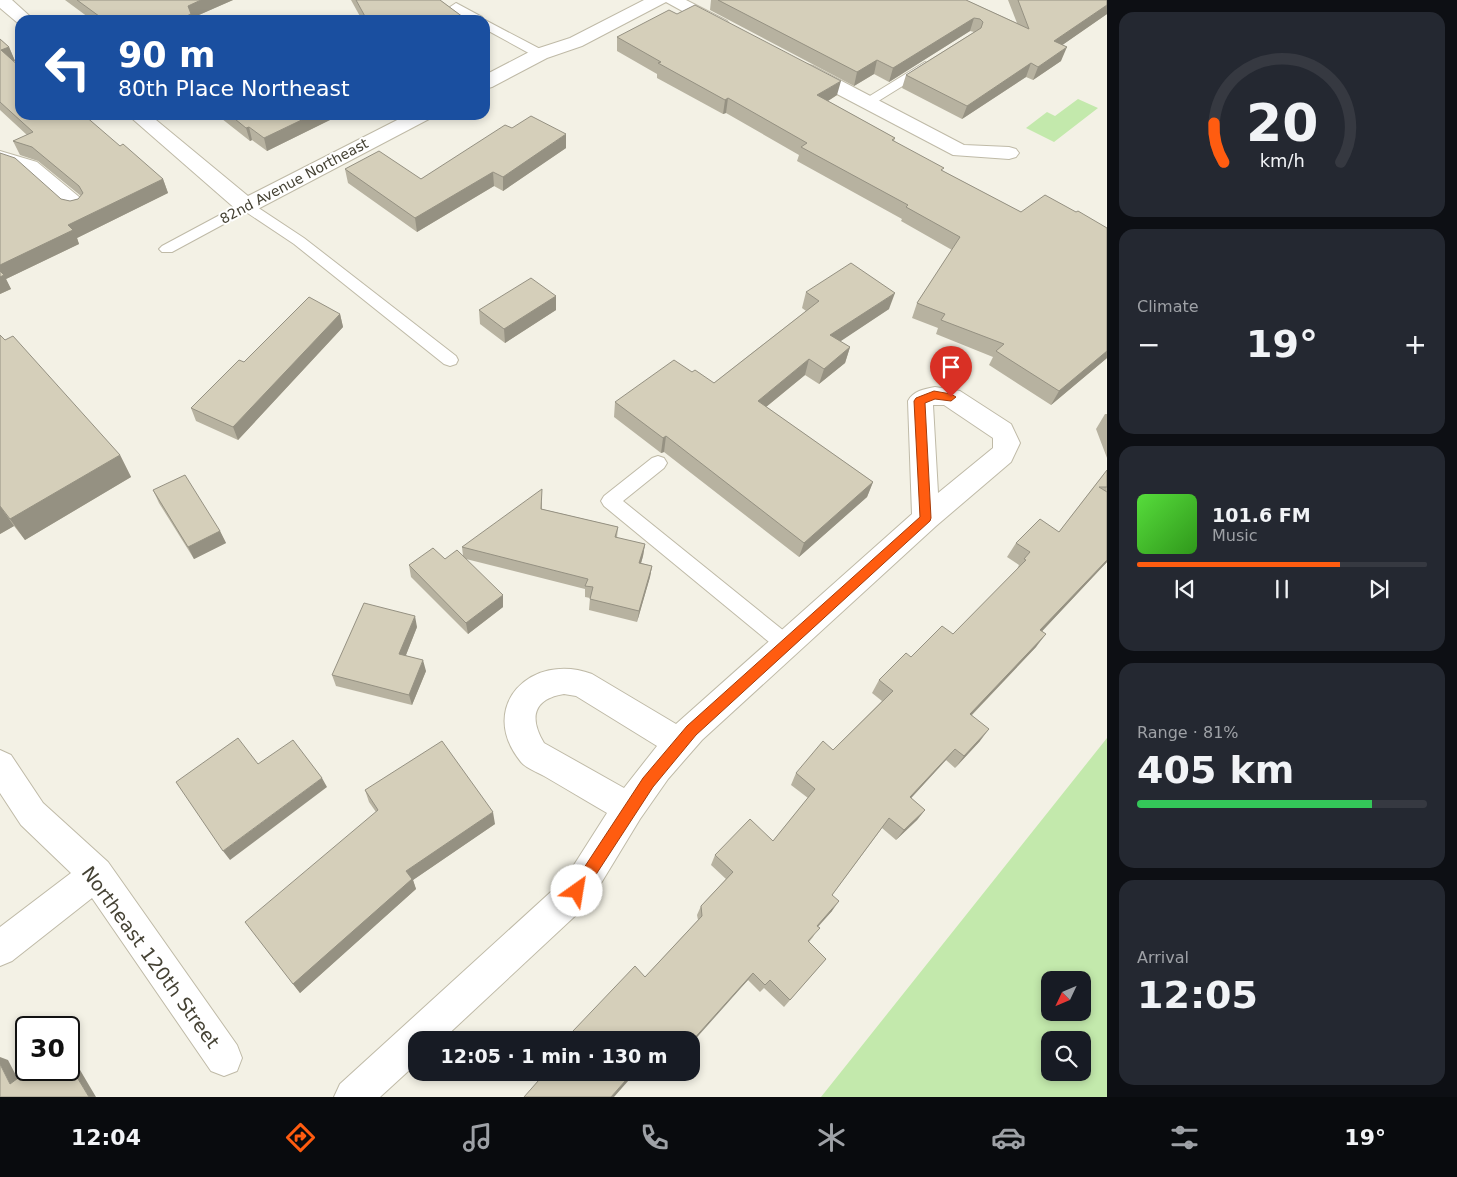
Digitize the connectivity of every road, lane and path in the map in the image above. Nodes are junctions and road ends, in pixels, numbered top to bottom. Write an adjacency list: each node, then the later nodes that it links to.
1 (1, 0): 5 (street)
2 (658, 0): 9 (street)
3 (673, 0): 8 (street)
4 (456, 7): 6 (lane)
5 (19, 15)
6 (470, 15)
7 (490, 27): 9 (lane)
8 (736, 33)
9 (540, 54): 12 (street)
10 (938, 58): 13 (lane)
11 (789, 61): 13 (street)
12 (490, 79)
13 (868, 102): 16 (street)
14 (144, 120): 19 (street)
15 (412, 120): 19 (street, 82nd Avenue Northeast)
16 (1009, 154)
17 (0, 157): 18 (street)
18 (76, 206)
19 (246, 206): 20 (lane, 82nd Avenue Northeast); 21 (lane)
20 (167, 248)
21 (450, 360)
22 (658, 464): 24 (lane)
23 (926, 518): 23 (street); 24 (street)
24 (787, 644): 25 (street)
25 (680, 743): 27 (street); 27 (street)
26 (0, 765): 28 (street, Northeast 120th Street)
27 (630, 808): 31 (street)
28 (96, 874): 29 (street); 30 (street, Northeast 120th Street)
29 (0, 949)
30 (224, 1058)
31 (352, 1097)

